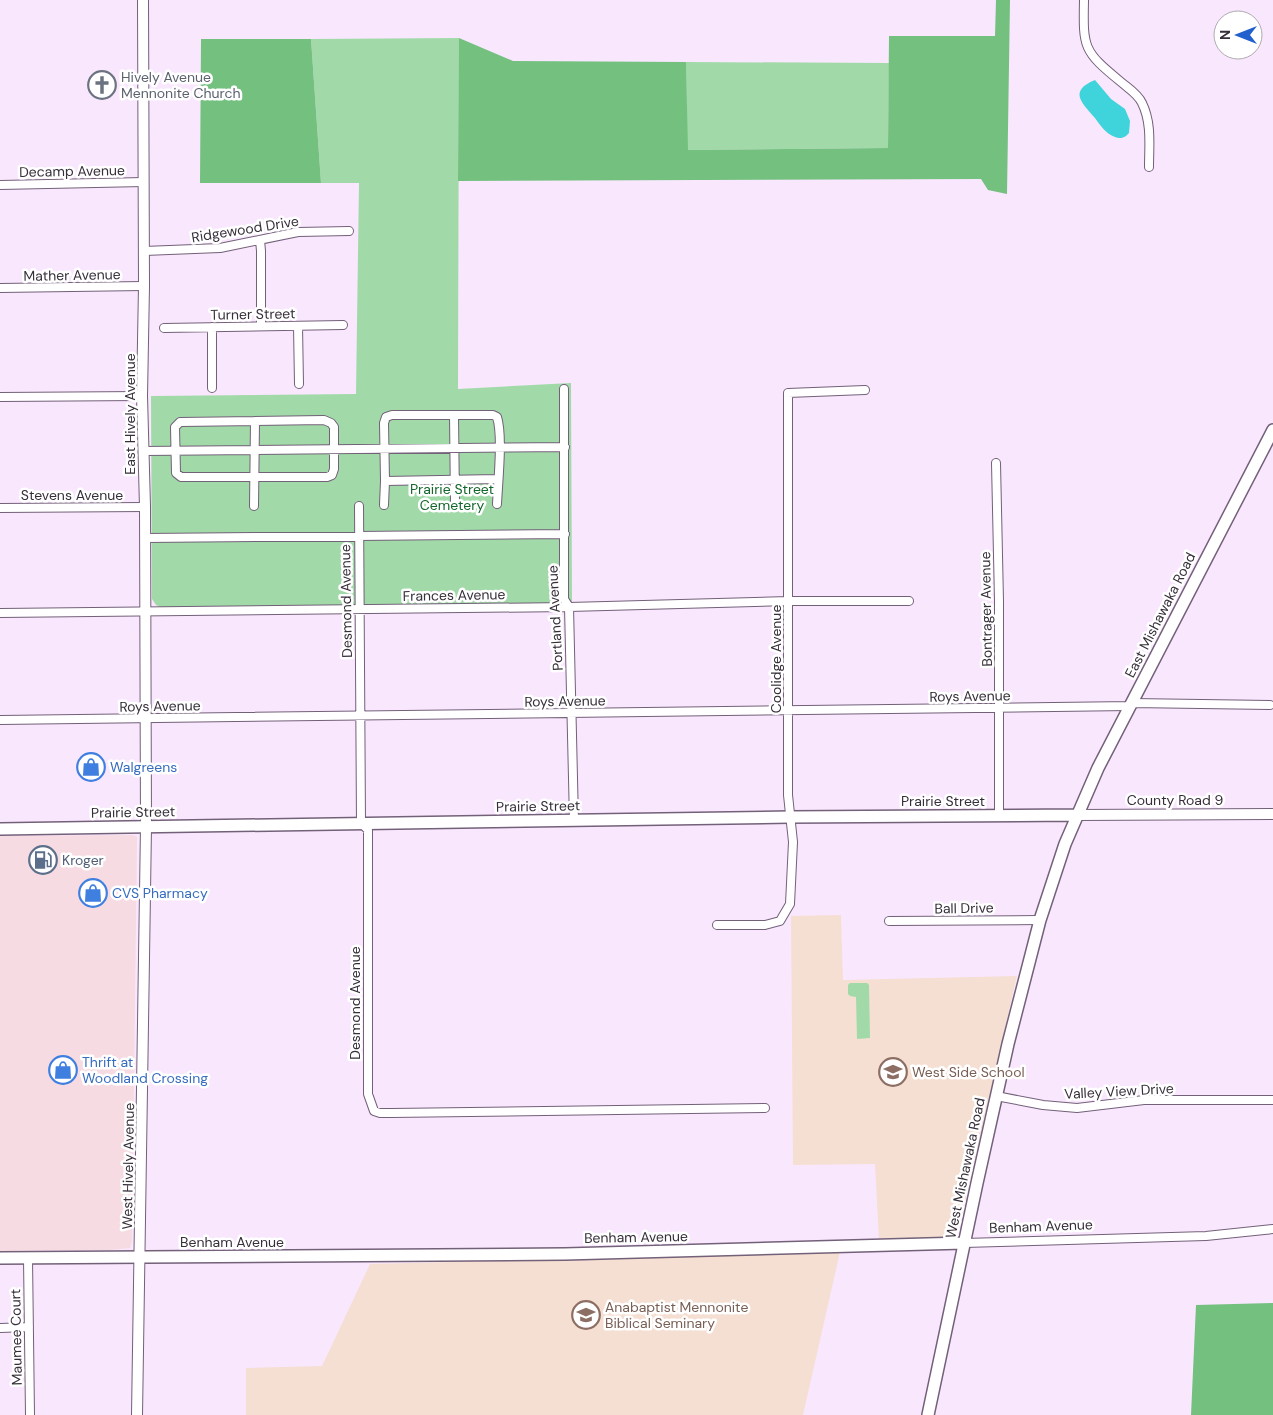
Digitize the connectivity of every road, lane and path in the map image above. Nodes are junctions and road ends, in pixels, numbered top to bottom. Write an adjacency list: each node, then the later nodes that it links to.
1 (143, 0): 4 (street, East Hively Avenue)
2 (1084, 0): 3 (street)
3 (1149, 168)
4 (144, 182): 5 (street, Decamp Avenue); 8 (street, East Hively Avenue)
5 (0, 185)
6 (349, 230): 7 (street, Ridgewood Drive)
7 (260, 240): 8 (street, Ridgewood Drive); 12 (street)
8 (144, 251): 9 (street, East Hively Avenue)
9 (144, 286): 10 (street, Mather Avenue); 20 (street, East Hively Avenue)
10 (0, 288)
11 (342, 325): 13 (street, Turner Street)
12 (261, 326): 13 (street, Turner Street); 14 (street, Turner Street)
13 (298, 326): 16 (street)
14 (212, 327): 15 (street, Turner Street); 17 (street)
15 (164, 328)
16 (299, 384)
17 (212, 388)
18 (564, 389): 25 (street, Portland Avenue)
19 (865, 390): 48 (street, Coolidge Avenue)
20 (142, 396): 21 (street); 30 (street, East Hively Avenue)
21 (0, 397)
22 (454, 415): 27 (street); 28 (street); 29 (street)
23 (255, 421): 26 (street); 31 (street); 32 (street)
24 (1273, 430): 54 (main road, East Mishawaka Road)
25 (565, 447): 28 (street); 45 (street, Portland Avenue)
26 (334, 448): 29 (street); 32 (street); 34 (street)
27 (455, 448): 28 (street); 29 (street); 35 (street)
28 (499, 448): 36 (street)
29 (385, 449): 37 (street)
30 (143, 450): 31 (street); 43 (street, East Hively Avenue)
31 (176, 450): 32 (street); 34 (street)
32 (255, 450): 34 (street)
33 (996, 463): 56 (street, Bontrager Avenue)
34 (254, 477): 40 (street)
35 (455, 479): 36 (street); 37 (street); 38 (street)
36 (498, 479): 39 (street)
37 (385, 481): 42 (street)
38 (455, 504)
39 (497, 504)
40 (254, 506)
41 (359, 506): 46 (street, Desmond Avenue)
42 (384, 506)
43 (145, 507): 44 (street, Stevens Avenue); 47 (street, East Hively Avenue)
44 (0, 508)
45 (565, 534): 46 (street); 50 (street, Portland Avenue)
46 (358, 536): 47 (street); 51 (street, Desmond Avenue)
47 (145, 538): 52 (street, East Hively Avenue)
48 (788, 601): 49 (street, Frances Avenue); 50 (street, Frances Avenue); 57 (street, Coolidge Avenue)
49 (909, 601)
50 (569, 607): 51 (street, Frances Avenue); 58 (street, Portland Avenue)
51 (359, 609): 52 (street, Frances Avenue); 59 (street, Desmond Avenue)
52 (144, 612): 53 (street, Frances Avenue); 60 (street, East Hively Avenue)
53 (0, 613)
54 (1131, 704): 55 (street, Roys Avenue); 56 (street, Roys Avenue); 63 (main road, East Mishawaka Road)
55 (1270, 705)
56 (999, 708): 57 (street, Roys Avenue); 64 (street, Bontrager Avenue)
57 (788, 710): 58 (street, Roys Avenue); 65 (street, Coolidge Avenue)
58 (572, 713): 59 (street, Roys Avenue); 66 (street, Portland Avenue)
59 (360, 716): 60 (street, Roys Avenue); 67 (street, Desmond Avenue)
60 (146, 718): 61 (street, Roys Avenue); 68 (street, East Hively Avenue)
61 (0, 720)
62 (1273, 814): 63 (street, County Road 9)
63 (1076, 815): 64 (main road, Prairie Street); 70 (main road, West Mishawaka Road)
64 (999, 816): 65 (main road, Prairie Street)
65 (790, 817): 66 (main road, Prairie Street); 72 (street, Coolidge Avenue)
66 (574, 821): 67 (main road, Prairie Street)
67 (362, 823): 68 (main road, Prairie Street); 75 (street, Desmond Avenue)
68 (146, 827): 69 (main road, Prairie Street); 80 (street, West Hively Avenue)
69 (0, 829)
70 (1040, 920): 71 (street, Ball Drive); 73 (main road, West Mishawaka Road)
71 (889, 922)
72 (717, 925)
73 (996, 1096): 74 (street, Valley View Drive); 77 (main road, West Mishawaka Road)
74 (1273, 1100)
75 (765, 1108)
76 (1273, 1229): 77 (street, Benham Avenue)
77 (964, 1243): 80 (main road, Benham Avenue); 85 (main road, West Mishawaka Road)
78 (0, 1258): 79 (main road, Benham Avenue)
79 (28, 1258): 80 (main road, Benham Avenue); 81 (street, Maumee Court)
80 (140, 1258): 84 (street, West Hively Avenue)
81 (29, 1327): 82 (street); 83 (street, Maumee Court)
82 (0, 1328)
83 (30, 1415)
84 (137, 1415)
85 (928, 1415)

